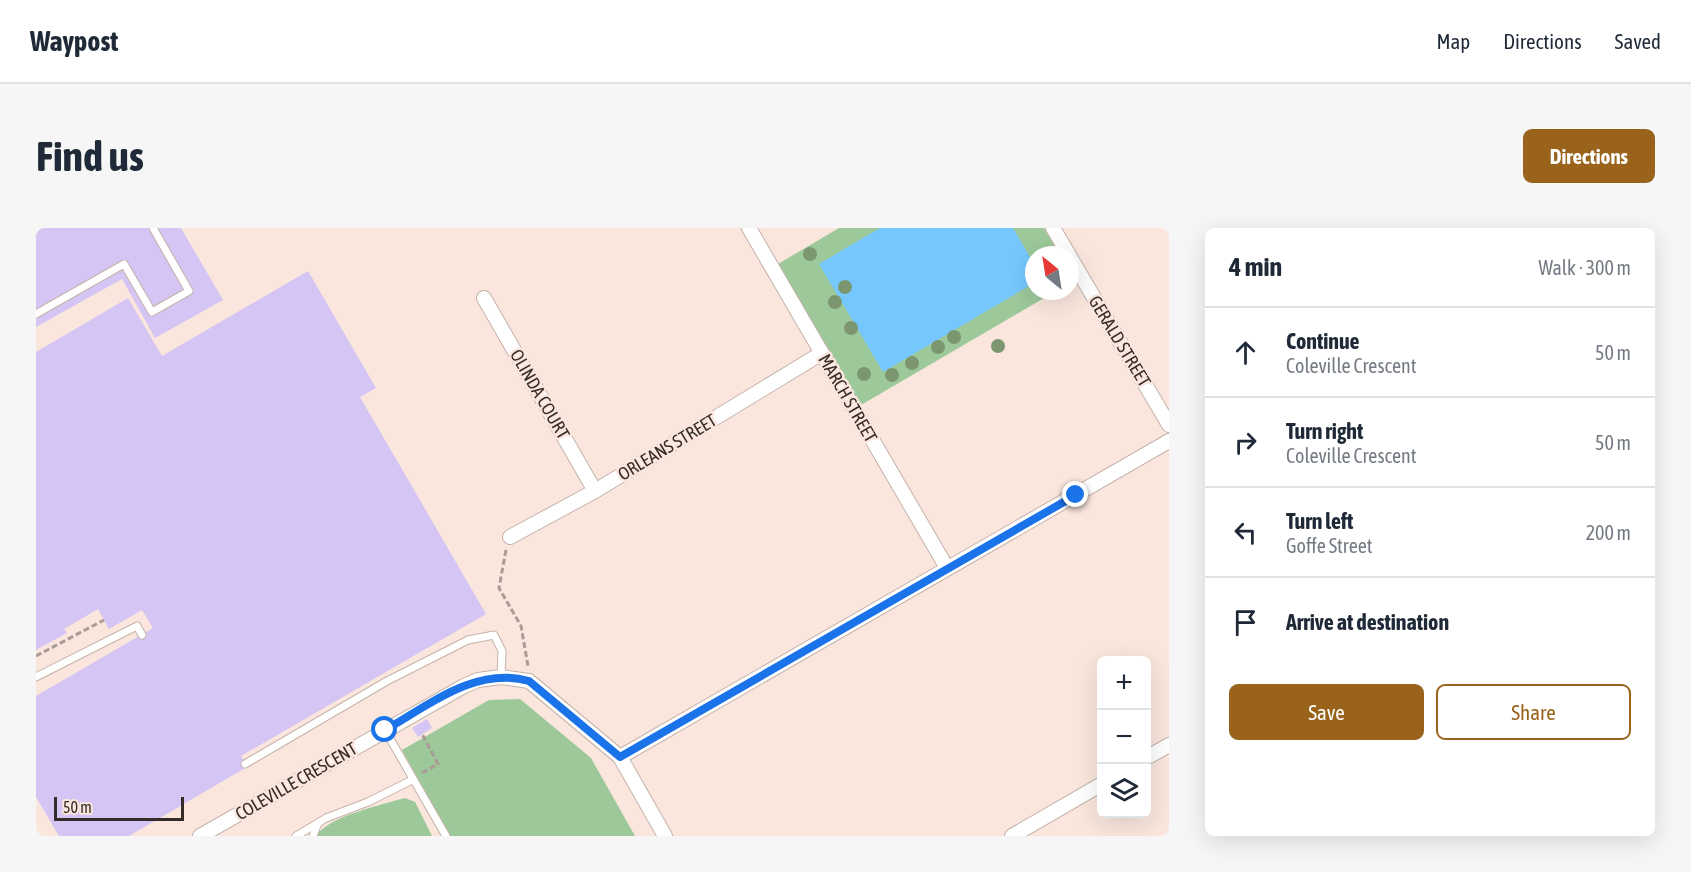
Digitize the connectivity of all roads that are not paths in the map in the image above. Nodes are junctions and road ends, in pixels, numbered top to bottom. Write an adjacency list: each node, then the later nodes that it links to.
1 (153, 228): 7 (lane)
2 (749, 228): 8 (street, MARCH STREET)
3 (1053, 228): 4 (street, GERALD STREET)
4 (1063, 246)
5 (1079, 273): 9 (street, GERALD STREET)
6 (484, 298): 11 (street, OLINDA COURT)
7 (36, 314)
8 (822, 353): 11 (street, ORLEANS STREET); 13 (street, MARCH STREET)
9 (1169, 425)
10 (1169, 441): 13 (street)
11 (595, 491): 12 (street, ORLEANS STREET)
12 (510, 537)
13 (947, 568): 20 (street)
14 (142, 635): 16 (lane)
15 (501, 676): 17 (street, COLEVILLE CRESCENT); 20 (street, COLEVILLE CRESCENT); 21 (lane)
16 (36, 677)
17 (385, 730): 22 (lane); 25 (street, COLEVILLE CRESCENT)
18 (1169, 745): 19 (street)
19 (1151, 755)
20 (620, 757): 29 (street, COLEVILLE CRESCENT)
21 (245, 764)
22 (412, 780): 24 (lane); 28 (lane)
23 (1097, 786): 30 (street)
24 (318, 823): 26 (lane); 27 (lane)
25 (200, 836)
26 (296, 836)
27 (313, 836)
28 (446, 836)
29 (665, 836)
30 (1012, 836)

